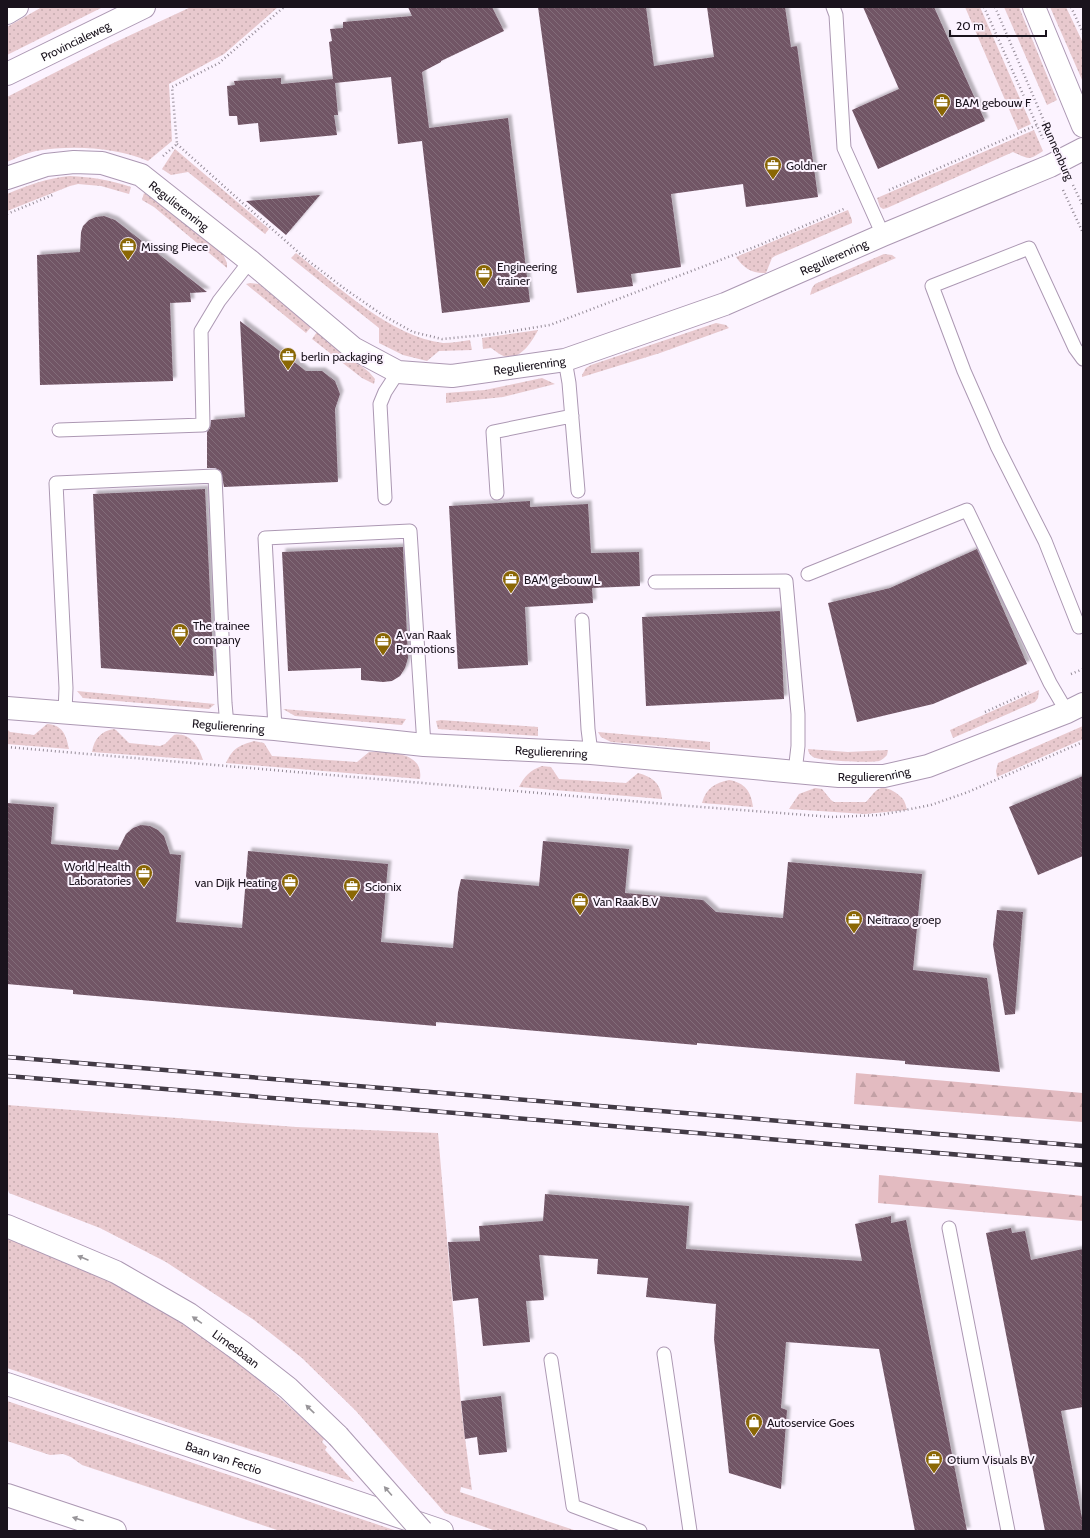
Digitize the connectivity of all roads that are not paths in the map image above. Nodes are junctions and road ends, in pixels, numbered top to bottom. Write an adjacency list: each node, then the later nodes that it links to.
1 (17, 7): 5 (main road)
2 (144, 7): 6 (main road, Provincialeweg)
3 (833, 7): 10 (lane)
4 (1034, 7): 7 (main road)
5 (7, 13)
6 (7, 74)
7 (1083, 126)
8 (1083, 149): 10 (main road, Regulierenring)
9 (7, 178): 11 (main road, Regulierenring)
10 (883, 235): 13 (main road, Regulierenring)
11 (250, 262): 14 (main road, Regulierenring); 16 (lane)
12 (1083, 358): 23 (lane)
13 (564, 360): 14 (main road, Regulierenring); 15 (lane)
14 (398, 372): 19 (lane)
15 (572, 416): 17 (lane); 18 (lane)
16 (59, 430)
17 (578, 492)
18 (497, 493)
19 (385, 498)
20 (808, 574): 25 (lane)
21 (655, 582): 31 (lane)
22 (582, 620): 30 (lane)
23 (1082, 630)
24 (7, 708): 26 (main road, Regulierenring)
25 (1075, 708): 31 (main road, Regulierenring)
26 (65, 712): 27 (main road, Regulierenring); 27 (lane)
27 (227, 725): 28 (main road, Regulierenring)
28 (275, 728): 29 (main road, Regulierenring); 29 (lane)
29 (424, 745): 30 (main road, Regulierenring)
30 (591, 753): 31 (main road, Regulierenring)
31 (795, 772)
32 (7, 1226): 39 (main road, Limesbaan, one-way to 32, bridge)
33 (949, 1228): 43 (lane)
34 (664, 1354): 42 (lane)
35 (551, 1360): 41 (lane)
36 (7, 1384): 40 (main road, Baan van Fectio)
37 (7, 1495): 38 (main road, one-way to 37)
38 (115, 1531)
39 (422, 1531)
40 (442, 1531)
41 (640, 1531)
42 (690, 1531)
43 (1008, 1531)

